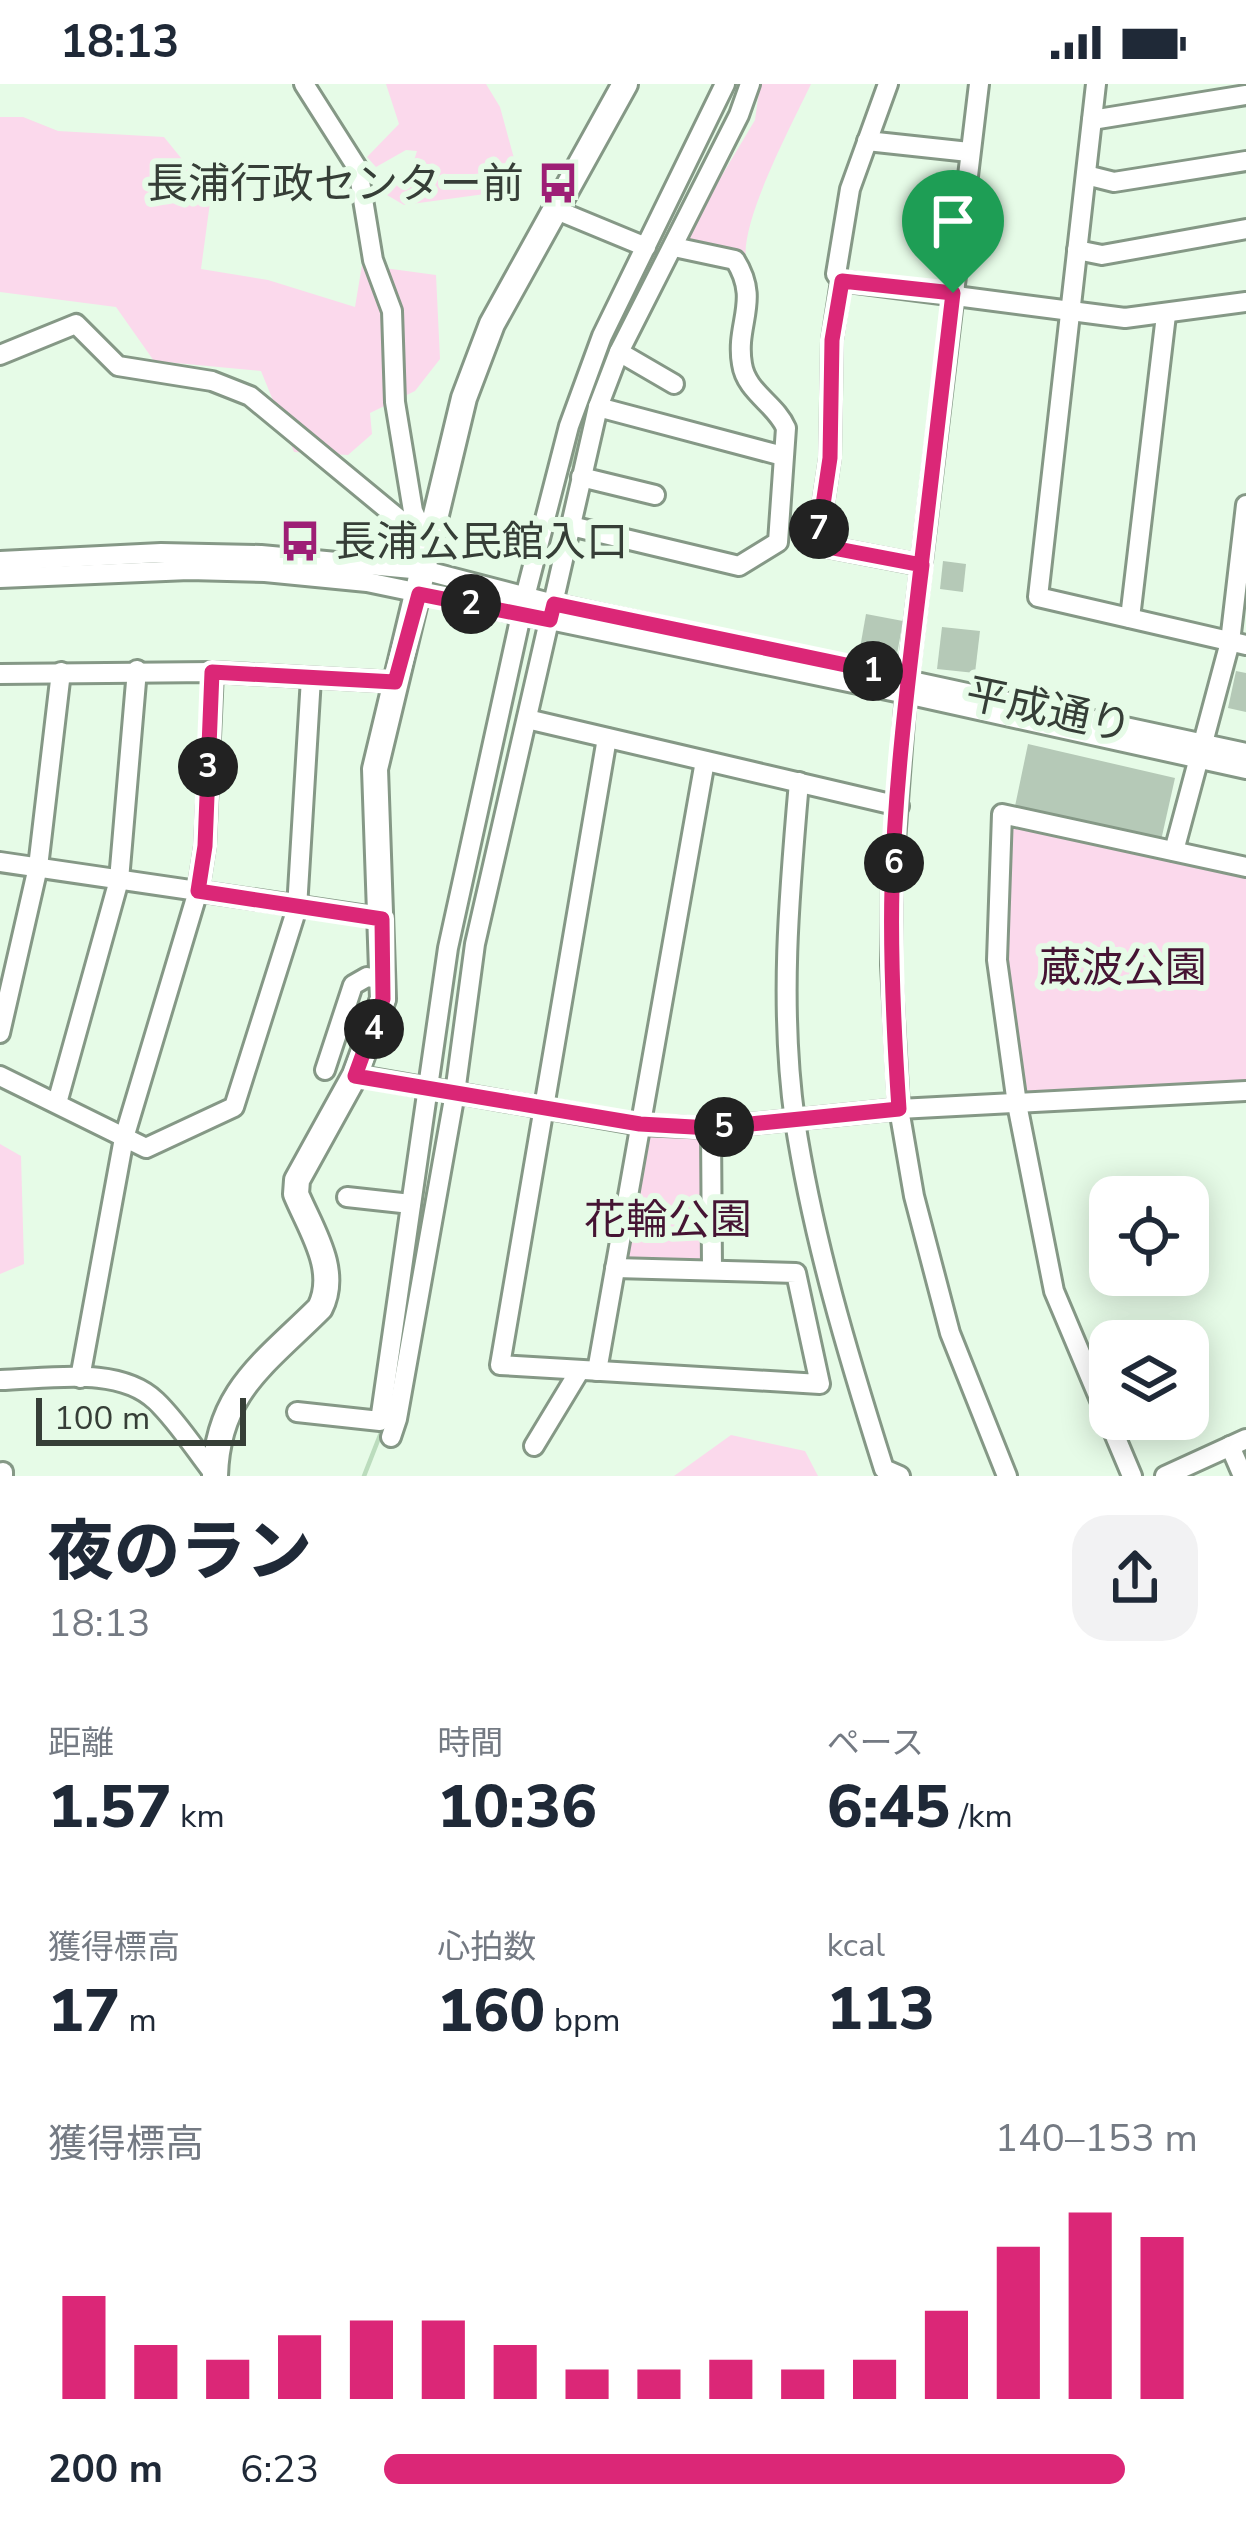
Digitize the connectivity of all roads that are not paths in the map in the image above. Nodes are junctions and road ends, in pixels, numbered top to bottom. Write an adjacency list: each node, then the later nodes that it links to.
1 (304, 84): 34 (street)
2 (625, 84): 14 (main road)
3 (725, 84): 18 (street)
4 (750, 84): 16 (street)
5 (888, 84): 10 (street)
6 (979, 84): 11 (street)
7 (1096, 84): 9 (street)
8 (1246, 94): 9 (street)
9 (1092, 120): 13 (street)
10 (867, 141): 11 (street); 20 (street)
11 (970, 152): 21 (street)
12 (1246, 161): 13 (street)
13 (1086, 175): 17 (street)
14 (554, 209): 18 (street); 34 (main road)
15 (1246, 229): 17 (street)
16 (674, 247): 19 (street); 29 (street)
17 (1077, 250): 23 (street)
18 (643, 253): 19 (street); 39 (street)
19 (662, 270): 25 (street)
20 (842, 281): 21 (street); 36 (street)
21 (953, 293): 23 (street); 36 (street)
22 (1246, 302): 24 (street)
23 (1070, 313): 24 (street); 41 (street)
24 (1166, 315): 41 (street)
25 (619, 352): 27 (street); 28 (street)
26 (0, 355): 34 (street)
27 (674, 384)
28 (598, 407): 29 (street); 30 (street)
29 (783, 456): 33 (street)
30 (581, 477): 31 (street); 33 (street)
31 (656, 495)
32 (1246, 505): 42 (street)
33 (571, 526): 40 (street)
34 (428, 543): 38 (main road)
35 (0, 561): 37 (street); 38 (street, 平成通り)
36 (922, 565): 49 (street)
37 (0, 580): 38 (street, 平成通り)
38 (421, 582): 39 (street, 平成通り); 48 (main road)
39 (524, 606): 40 (street, 平成通り); 72 (street)
40 (552, 612): 49 (street, 平成通り); 50 (street)
41 (1130, 618): 42 (street)
42 (1238, 644): 52 (street)
43 (137, 670): 44 (street); 45 (street); 62 (street)
44 (61, 672): 46 (street); 60 (street)
45 (212, 672): 47 (street); 63 (street)
46 (0, 674)
47 (311, 678): 48 (street); 64 (street)
48 (395, 682): 65 (main road)
49 (907, 686): 52 (street, 平成通り); 57 (street)
50 (527, 719): 51 (street); 74 (street)
51 (607, 738): 54 (street); 77 (street)
52 (1199, 751): 53 (street, 平成通り); 55 (street, 平成通り); 58 (street)
53 (1246, 753)
54 (705, 761): 56 (street); 80 (street)
55 (1246, 770)
56 (799, 782): 57 (street); 79 (street)
57 (899, 806): 78 (street)
58 (1174, 851): 61 (street); 76 (street)
59 (0, 862): 60 (street)
60 (38, 867): 62 (street); 67 (street)
61 (1246, 867)
62 (119, 880): 63 (street); 75 (street)
63 (198, 891): 64 (street); 82 (street)
64 (297, 908): 65 (street); 82 (street)
65 (382, 919): 66 (main road)
66 (385, 980): 68 (street); 69 (main road)
67 (0, 1033)
68 (335, 1040): 69 (street); 70 (street)
69 (360, 1065): 72 (street); 94 (main road)
70 (325, 1070)
71 (0, 1076): 75 (street)
72 (428, 1088): 74 (street); 84 (street)
73 (1246, 1091): 76 (street)
74 (455, 1094): 77 (street); 91 (street)
75 (57, 1103): 82 (street)
76 (1017, 1104): 78 (street); 97 (street)
77 (543, 1108): 80 (street); 87 (street)
78 (899, 1109): 79 (street); 96 (street)
79 (795, 1120): 81 (street); 95 (street)
80 (640, 1124): 81 (street); 85 (street)
81 (711, 1128): 86 (street)
82 (124, 1138): 88 (street)
83 (347, 1197): 84 (street)
84 (411, 1204): 90 (street)
85 (615, 1268): 86 (street); 87 (street)
86 (712, 1269): 87 (street)
87 (589, 1370): 93 (street)
88 (80, 1378): 89 (street); 94 (street)
89 (0, 1380)
90 (297, 1412)
91 (391, 1437)
92 (1238, 1443): 98 (street); 99 (street)
93 (534, 1446)
94 (215, 1476)
95 (899, 1476)
96 (1006, 1476)
97 (1132, 1476)
98 (1165, 1476)
99 (1243, 1476)

